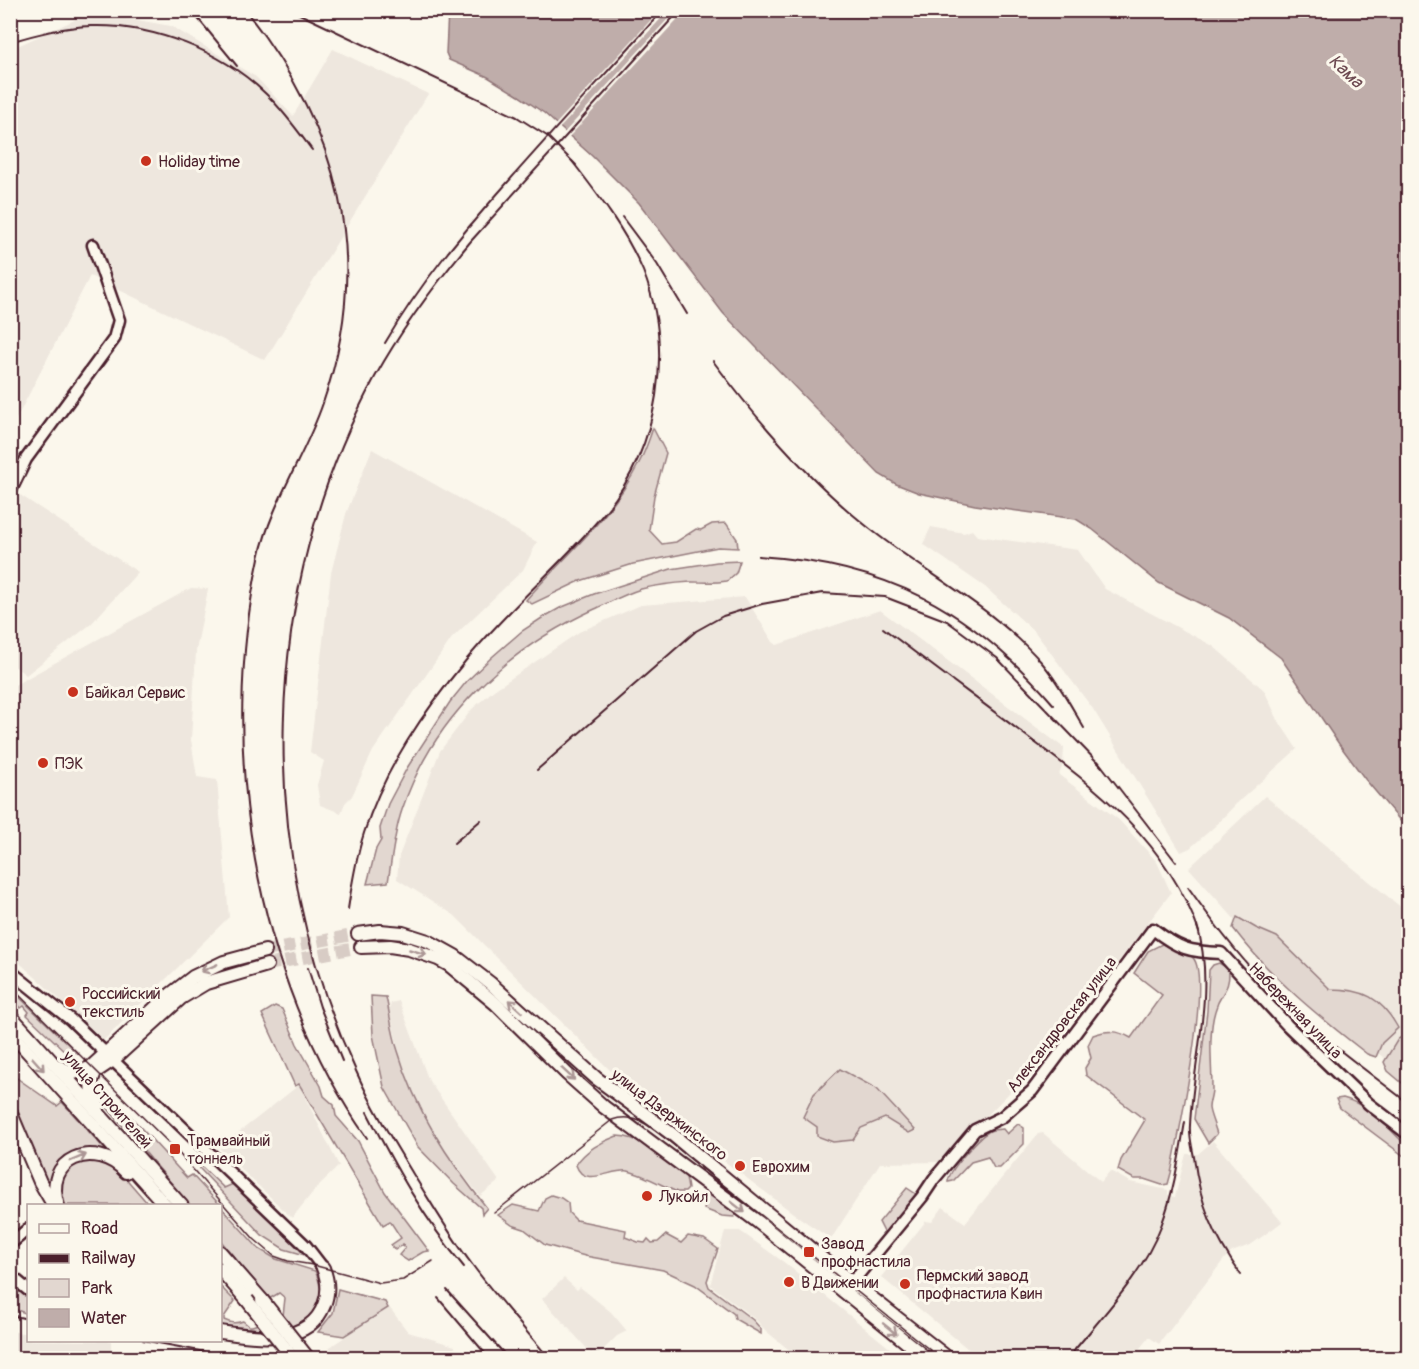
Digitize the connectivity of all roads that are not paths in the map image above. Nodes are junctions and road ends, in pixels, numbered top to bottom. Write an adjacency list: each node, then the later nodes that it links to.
1 (93, 244): 2 (street)
2 (10, 492)
3 (1153, 928): 15 (street, Набережная улица); 28 (street, Александровская улица)
4 (358, 934): 28 (main road, улица Дзержинского, one-way to 4)
5 (361, 947): 31 (main road, улица Дзержинского, one-way to 31)
6 (265, 951): 11 (main road, one-way to 11)
7 (267, 965): 11 (main road)
8 (10, 971): 11 (street)
9 (10, 1015): 12 (main road, улица Строителей)
10 (10, 1032): 19 (main road, улица Строителей, one-way to 19)
11 (109, 1056): 12 (main road); 14 (main road); 24 (street)
12 (55, 1064): 14 (main road, улица Строителей)
13 (10, 1111): 16 (main road)
14 (103, 1118): 20 (main road, улица Строителей)
15 (1408, 1134)
16 (55, 1204)
17 (56, 1204): 18 (main road, one-way to 18)
18 (154, 1204)
19 (164, 1204)
20 (180, 1204)
21 (27, 1230): 22 (street)
22 (10, 1244)
23 (222, 1254): 34 (main road, bridge)
24 (324, 1268): 32 (main road)
25 (222, 1271): 29 (main road)
26 (10, 1275): 30 (street)
27 (222, 1276): 29 (main road)
28 (852, 1282): 31 (street, Александровская улица); 36 (main road, улица Дзержинского)
29 (235, 1286): 33 (main road, bridge)
30 (27, 1289)
31 (844, 1292): 35 (main road, улица Дзержинского, one-way to 35)
32 (222, 1332)
33 (293, 1359)
34 (308, 1359)
35 (926, 1359)
36 (948, 1359)

